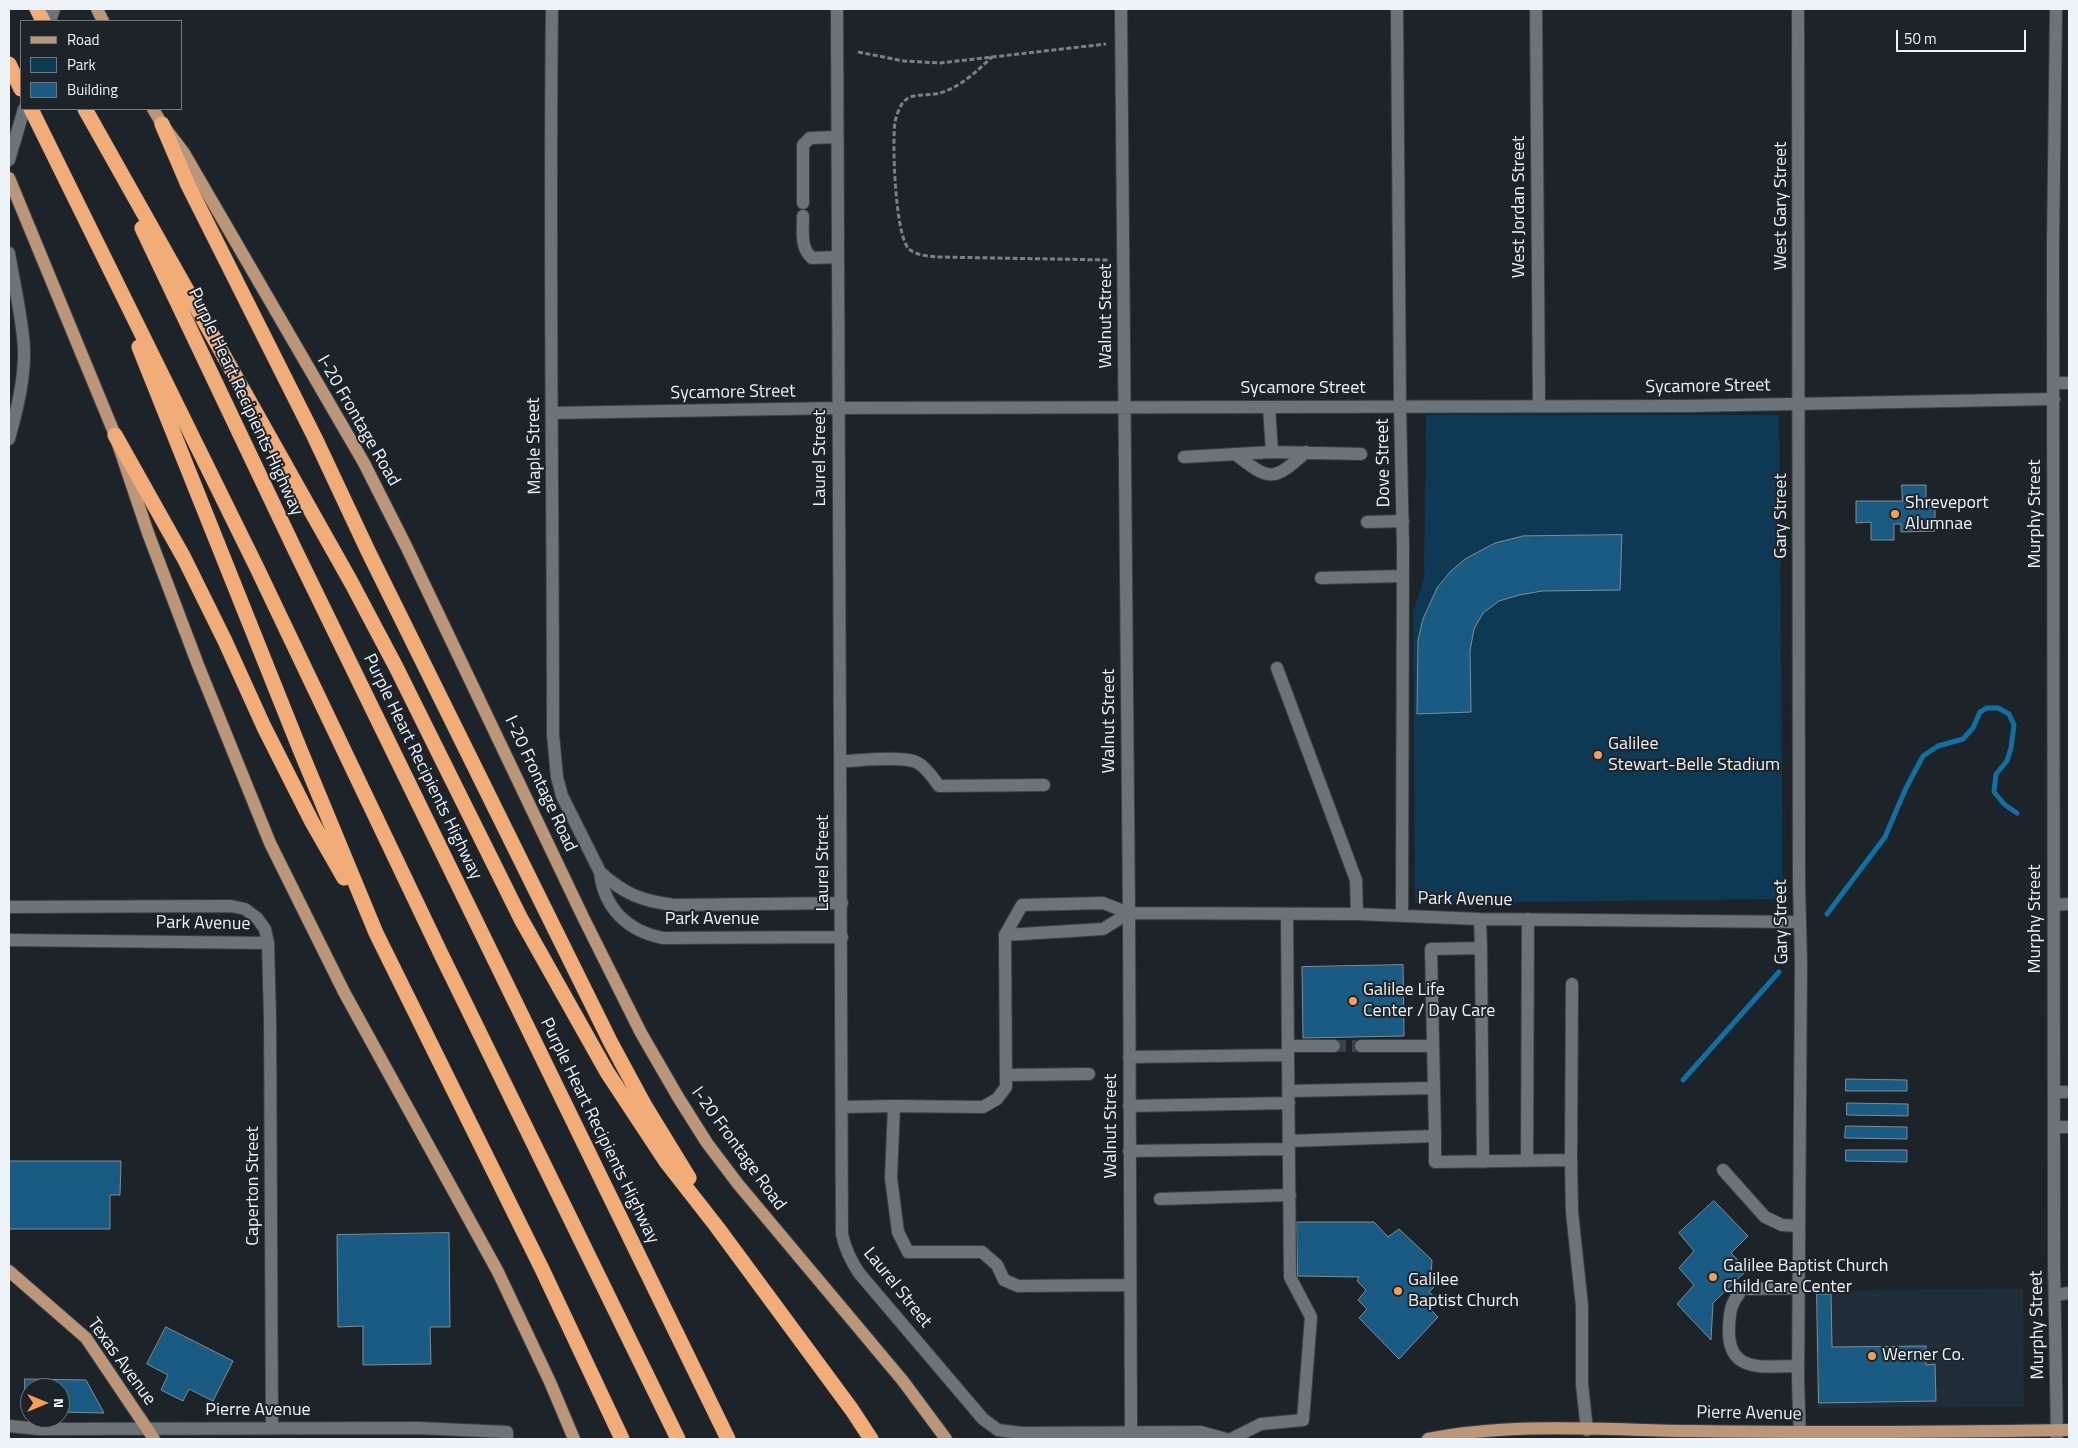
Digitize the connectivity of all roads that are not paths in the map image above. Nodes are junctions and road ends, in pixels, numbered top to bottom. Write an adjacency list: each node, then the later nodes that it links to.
1 (552, 9): 30 (street, Maple Street)
2 (837, 9): 15 (street, Laurel Street)
3 (1121, 9): 29 (street, Walnut Street)
4 (1397, 9): 25 (street, Dove Street)
5 (1536, 9): 26 (street, West Jordan Street)
6 (1798, 9): 24 (street, West Gary Street)
7 (2056, 9): 21 (street)
8 (9, 64): 9 (highway)
9 (20, 87)
10 (85, 110): 111 (highway, Purple Heart Recipients Highway)
11 (86, 110): 90 (highway)
12 (154, 110): 14 (main road, I-20 Frontage Road)
13 (30, 111): 16 (street); 18 (highway)
14 (162, 124): 90 (highway); 114 (main road, I-20 Frontage Road)
15 (837, 137): 20 (street, Laurel Street); 20 (street)
16 (9, 160)
17 (9, 178): 31 (main road)
18 (93, 234): 57 (highway); 110 (highway)
19 (9, 253): 32 (street)
20 (838, 257): 28 (street, Laurel Street)
21 (2054, 383): 22 (street); 23 (street, Murphy Street)
22 (2069, 383)
23 (2054, 399): 24 (street, Sycamore Street); 48 (street, Murphy Street)
24 (1800, 403): 26 (street, Sycamore Street); 56 (street, Gary Street)
25 (1400, 406): 26 (street, Sycamore Street); 27 (street, Sycamore Street); 38 (street, Dove Street)
26 (1539, 406)
27 (1269, 407): 29 (street, Sycamore Street); 33 (street)
28 (838, 408): 29 (street, Sycamore Street); 30 (street, Sycamore Street); 43 (street, Laurel Street)
29 (1125, 408): 50 (street, Walnut Street)
30 (552, 413): 45 (street, Maple Street)
31 (115, 435): 57 (highway); 108 (main road)
32 (9, 439)
33 (1272, 452): 34 (street); 35 (street)
34 (1306, 452): 35 (street); 36 (street)
35 (1236, 454): 37 (street)
36 (1361, 454)
37 (1184, 457)
38 (1403, 521): 39 (street); 40 (street, Dove Street)
39 (1367, 522)
40 (1403, 576): 41 (street); 53 (street, Dove Street)
41 (1320, 578)
42 (1277, 668): 52 (street)
43 (841, 761): 44 (street); 46 (street, Laurel Street)
44 (1044, 785)
45 (600, 872): 46 (street, Park Avenue); 59 (street, Park Avenue)
46 (842, 903): 59 (street, Laurel Street)
47 (2069, 904): 48 (street)
48 (2054, 905): 72 (street, Murphy Street)
49 (9, 907): 61 (street, Park Avenue)
50 (1129, 913): 51 (street, Park Avenue); 58 (street); 58 (street, Park Avenue); 68 (street, Walnut Street)
51 (1287, 914): 52 (street, Park Avenue); 67 (street)
52 (1357, 914): 53 (street, Park Avenue)
53 (1402, 916): 54 (street, Park Avenue)
54 (1480, 919): 55 (street, Park Avenue); 62 (street)
55 (1528, 919): 56 (street, Park Avenue); 84 (street)
56 (1800, 922): 89 (street, Gary Street)
57 (376, 933): 109 (highway)
58 (1005, 935): 70 (street)
59 (842, 937): 77 (street, Laurel Street)
60 (9, 940): 61 (street, Park Avenue)
61 (268, 943): 99 (street, Caperton Street)
62 (1481, 948): 66 (street); 85 (street)
63 (1572, 984): 83 (street)
64 (1334, 1046): 67 (street)
65 (1361, 1046): 66 (street)
66 (1433, 1046): 71 (street)
67 (1288, 1051): 68 (street); 74 (street)
68 (1129, 1056): 76 (street, Walnut Street)
69 (1089, 1074): 70 (street)
70 (1006, 1075): 75 (street)
71 (1434, 1088): 74 (street); 80 (street)
72 (2054, 1092): 73 (street); 78 (street, Murphy Street)
73 (2069, 1092)
74 (1289, 1097): 76 (street); 81 (street)
75 (894, 1106): 77 (street); 92 (street)
76 (1129, 1106): 82 (street, Walnut Street)
77 (842, 1107): 101 (street, Laurel Street)
78 (2054, 1127): 79 (street); 95 (street, Murphy Street)
79 (2069, 1127)
80 (1435, 1136): 81 (street); 85 (street)
81 (1289, 1145): 82 (street); 87 (street)
82 (1129, 1151): 92 (street, Walnut Street)
83 (1571, 1160): 84 (street); 100 (street)
84 (1527, 1161): 85 (street)
85 (1483, 1162)
86 (1723, 1170): 89 (street)
87 (1290, 1195): 88 (street); 116 (street)
88 (1160, 1199)
89 (1799, 1226): 93 (street, Gary Street)
90 (717, 1227): 97 (highway)
91 (9, 1271): 103 (main road, Texas Avenue)
92 (1129, 1286): 101 (street, Walnut Street)
93 (1798, 1288): 96 (street, Gary Street); 96 (street)
94 (2069, 1292): 95 (street)
95 (2055, 1294): 106 (street, Murphy Street)
96 (1798, 1366): 107 (street, Gary Street)
97 (852, 1410): 112 (highway); 113 (highway)
98 (9, 1426): 103 (street, Pierre Avenue)
99 (272, 1428): 103 (street, Pierre Avenue); 104 (street, Pierre Avenue)
100 (1587, 1430): 102 (main road, Pierre Avenue); 107 (main road, Pierre Avenue)
101 (1130, 1432): 115 (street, Laurel Street)
102 (1542, 1434): 117 (main road, Pierre Avenue)
103 (151, 1435)
104 (507, 1435)
105 (1934, 1435): 106 (main road, Pierre Avenue); 107 (main road, Pierre Avenue)
106 (2061, 1435)
107 (1800, 1436)
108 (574, 1439)
109 (622, 1439)
110 (678, 1439)
111 (728, 1439)
112 (870, 1439)
113 (878, 1439)
114 (946, 1439)
115 (1226, 1439)
116 (1231, 1439)
117 (1428, 1439)

